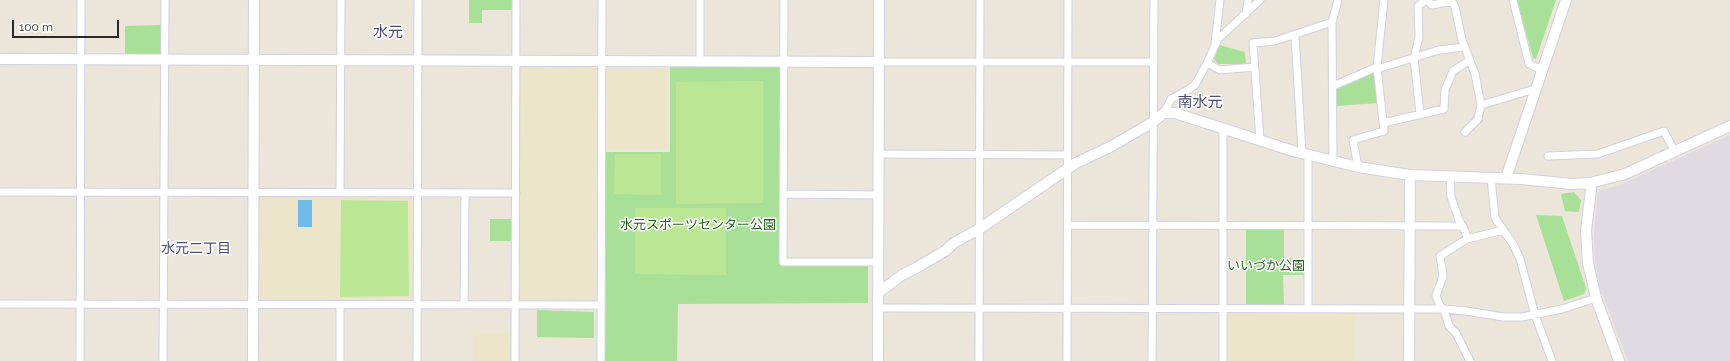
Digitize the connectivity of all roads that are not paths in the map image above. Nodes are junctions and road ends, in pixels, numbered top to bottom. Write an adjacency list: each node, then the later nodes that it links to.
1 (81, 0): 29 (street)
2 (165, 0): 30 (street)
3 (254, 0): 31 (street)
4 (341, 0): 32 (street)
5 (418, 0): 33 (street)
6 (516, 0): 35 (street)
7 (602, 0): 36 (street)
8 (700, 0): 37 (street)
9 (784, 0): 40 (street)
10 (879, 0): 41 (street)
11 (980, 0): 38 (street)
12 (1068, 0): 39 (street)
13 (1154, 0): 42 (street)
14 (1220, 0): 26 (street)
15 (1248, 0): 22 (street)
16 (1260, 0): 22 (street)
17 (1338, 0): 23 (street)
18 (1384, 0): 45 (street)
19 (1427, 0): 25 (street); 27 (street)
20 (1513, 0): 46 (street)
21 (1566, 0): 46 (street)
22 (1246, 14): 26 (street)
23 (1332, 22): 24 (street); 47 (street)
24 (1295, 35): 44 (street); 61 (street)
25 (1465, 47): 27 (street); 34 (street)
26 (1214, 48): 43 (street)
27 (1414, 58): 45 (street); 51 (street)
28 (0, 59): 29 (street)
29 (81, 59): 30 (street); 73 (street)
30 (164, 60): 31 (street); 74 (street)
31 (254, 60): 32 (street); 75 (street)
32 (341, 60): 33 (street); 76 (street)
33 (418, 60): 35 (street); 77 (street)
34 (1470, 60): 49 (street); 51 (street)
35 (515, 61): 36 (street); 79 (street)
36 (602, 61): 37 (street); 102 (street)
37 (700, 61): 40 (street)
38 (980, 61): 39 (street); 41 (street); 60 (street)
39 (1068, 61): 42 (street); 62 (street)
40 (783, 62): 41 (street); 80 (street)
41 (879, 62): 59 (street)
42 (1154, 62): 52 (street)
43 (1208, 64): 44 (street); 50 (street)
44 (1254, 67): 57 (street)
45 (1377, 68): 47 (street); 53 (street)
46 (1542, 70): 48 (street)
47 (1333, 86): 64 (street)
48 (1535, 89): 49 (street); 70 (street)
49 (1481, 105): 56 (street)
50 (1164, 114): 52 (street); 55 (street)
51 (1420, 114): 53 (street)
52 (1153, 122): 66 (street); 83 (street)
53 (1383, 123): 65 (street)
54 (1730, 126): 58 (street)
55 (1223, 129): 57 (street); 84 (street)
56 (1465, 132)
57 (1260, 140): 61 (street)
58 (1675, 152): 63 (street); 71 (street)
59 (879, 154): 60 (street); 81 (street)
60 (979, 154): 62 (street); 88 (street)
61 (1305, 154): 64 (street); 85 (street)
62 (1067, 155): 66 (street)
63 (1548, 156)
64 (1333, 162): 65 (street)
65 (1358, 167): 67 (street)
66 (1067, 170): 82 (street); 88 (street)
67 (1410, 174): 68 (street); 86 (street)
68 (1450, 176): 69 (street); 87 (street)
69 (1491, 178): 70 (street); 89 (street)
70 (1506, 178): 71 (street)
71 (1590, 183): 93 (street)
72 (0, 192): 73 (street)
73 (80, 192): 74 (street); 95 (street)
74 (164, 192): 75 (street); 96 (street)
75 (254, 193): 76 (street); 97 (street)
76 (340, 193): 77 (street)
77 (417, 193): 78 (street); 99 (street)
78 (465, 193): 79 (street); 100 (street)
79 (516, 193): 101 (street)
80 (783, 194): 81 (street); 91 (street)
81 (878, 195): 91 (street)
82 (1068, 225): 83 (street); 105 (street)
83 (1152, 225): 84 (street); 106 (street)
84 (1223, 225): 85 (street); 107 (street)
85 (1309, 226): 86 (street); 108 (street)
86 (1410, 226): 87 (street); 109 (street)
87 (1463, 226): 90 (street)
88 (979, 229): 92 (street); 104 (street)
89 (1502, 230): 90 (street); 111 (street)
90 (1467, 239): 110 (street)
91 (878, 262): 92 (street)
92 (878, 293): 103 (street)
93 (1596, 298): 111 (street); 127 (street)
94 (0, 304): 95 (street)
95 (80, 304): 96 (street); 112 (street)
96 (164, 304): 97 (street); 113 (street)
97 (254, 304): 98 (street); 114 (street)
98 (340, 305): 99 (street); 115 (street)
99 (418, 305): 100 (street); 116 (street)
100 (464, 305): 101 (street)
101 (515, 306): 102 (street); 117 (street)
102 (601, 306): 118 (street)
103 (878, 308): 104 (street); 119 (street)
104 (979, 308): 105 (street); 120 (street)
105 (1067, 308): 106 (street); 121 (street)
106 (1152, 309): 107 (street); 122 (street)
107 (1223, 309): 108 (street); 123 (street)
108 (1308, 309): 109 (street)
109 (1410, 309): 110 (street); 124 (street)
110 (1444, 309): 111 (street); 125 (street)
111 (1535, 315): 126 (street)
112 (80, 361)
113 (164, 361)
114 (253, 361)
115 (340, 361)
116 (417, 361)
117 (515, 361)
118 (601, 361)
119 (878, 361)
120 (979, 361)
121 (1067, 361)
122 (1152, 361)
123 (1223, 361)
124 (1409, 361)
125 (1470, 361)
126 (1552, 361)
127 (1619, 361)

